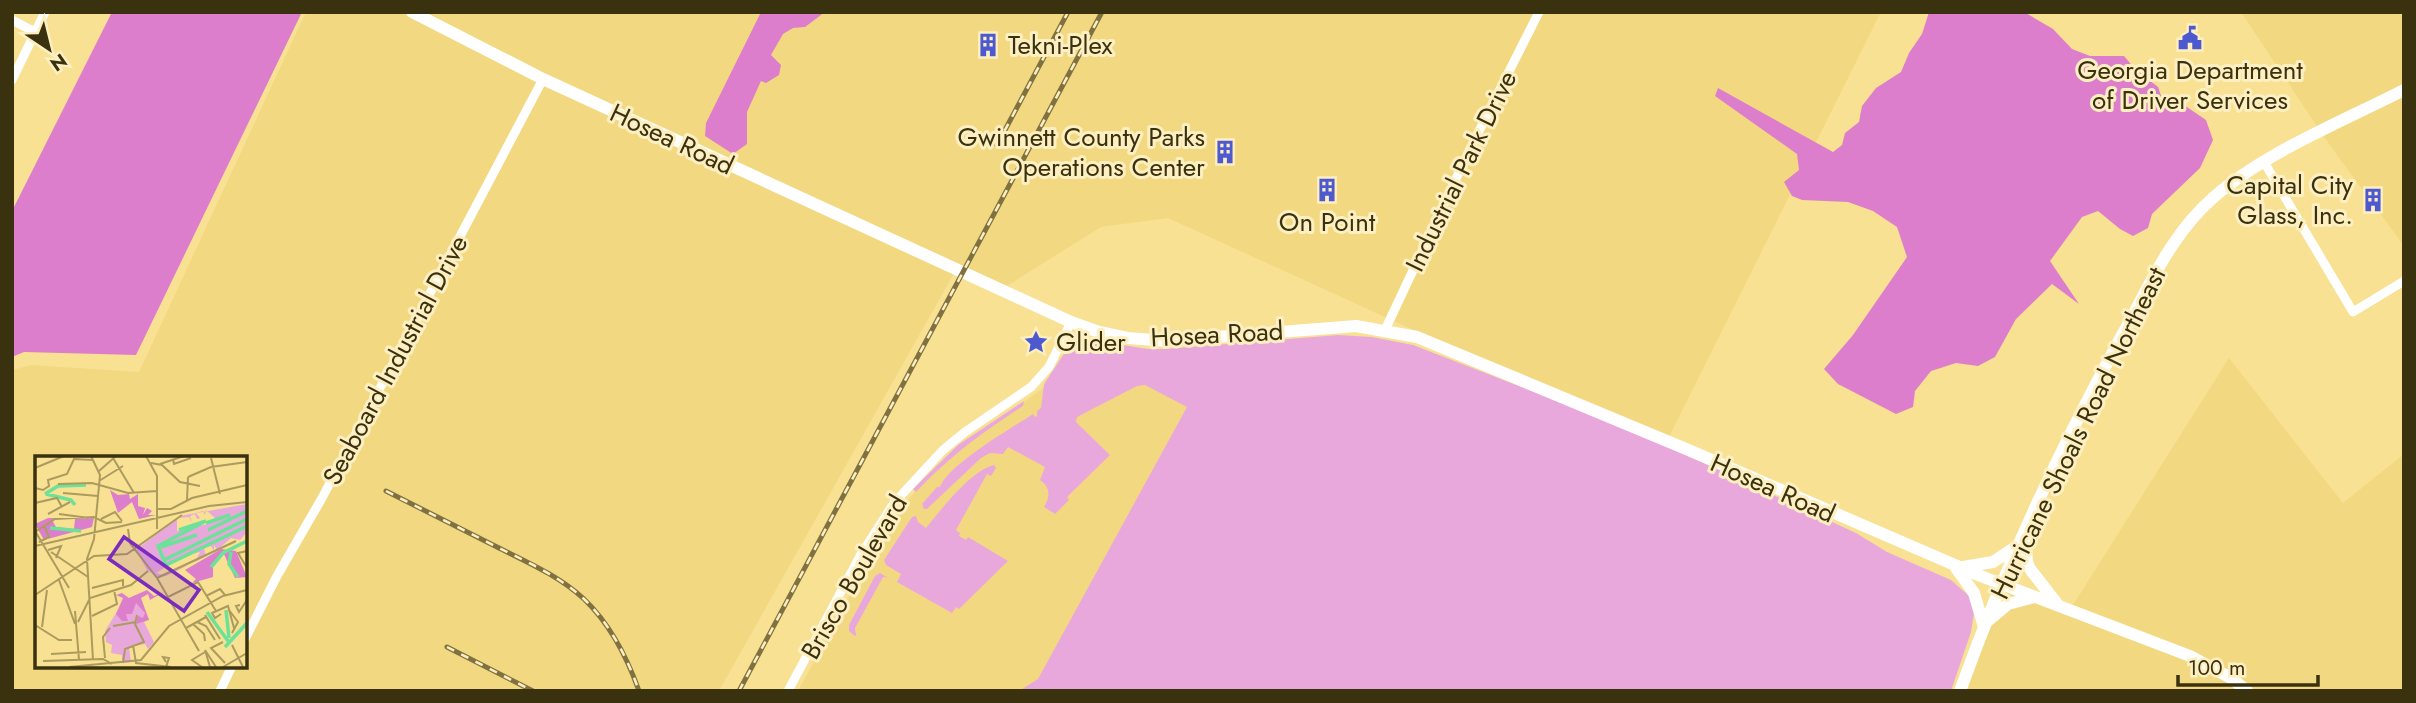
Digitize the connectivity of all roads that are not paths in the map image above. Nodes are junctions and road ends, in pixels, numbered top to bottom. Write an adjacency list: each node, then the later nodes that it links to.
1 (45, 12): 5 (street)
2 (412, 12): 6 (street, Hosea Road)
3 (1539, 12): 12 (street, Industrial Park Drive)
4 (12, 20): 5 (street)
5 (35, 32): 7 (street)
6 (543, 79): 11 (street, Hosea Road); 19 (street, Seaboard Industrial Drive)
7 (12, 80)
8 (2404, 90): 9 (street, Hurricane Shoals Road Northeast)
9 (2264, 162): 10 (street); 13 (street, Hurricane Shoals Road Northeast)
10 (2404, 281)
11 (1071, 322): 12 (street, Hosea Road); 22 (street, Brisco Boulevard)
12 (1385, 330): 14 (street, Hosea Road)
13 (2022, 538): 14 (street); 15 (street, Hurricane Shoals Road Northeast); 17 (street)
14 (1956, 566): 15 (street, Hosea Road); 18 (street)
15 (2001, 584): 16 (street, Hosea Road); 18 (street, Hurricane Shoals Road Northeast)
16 (2035, 597): 17 (street, Hosea Road); 18 (street)
17 (2058, 606): 24 (street, Hosea Road)
18 (1985, 625): 23 (street, Hurricane Shoals Road Northeast)
19 (247, 635)
20 (231, 668): 21 (street)
21 (219, 691)
22 (788, 691)
23 (1960, 691)
24 (2248, 691)

